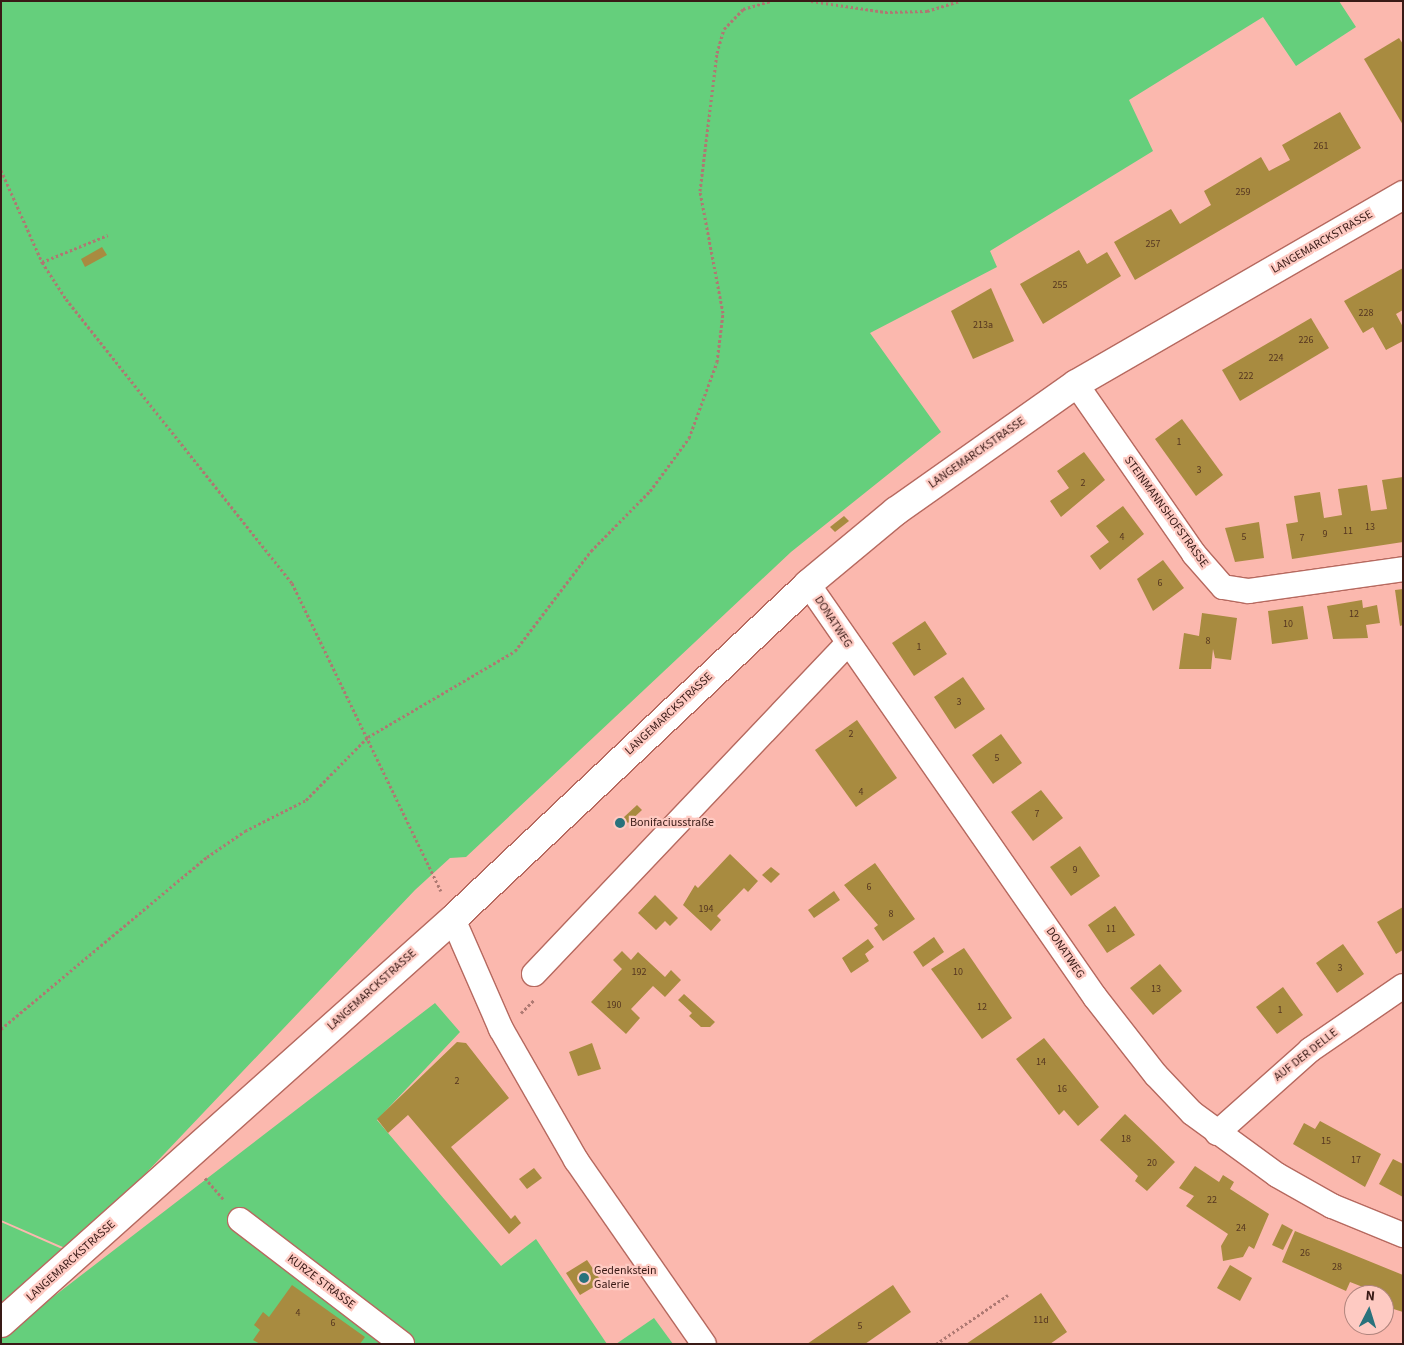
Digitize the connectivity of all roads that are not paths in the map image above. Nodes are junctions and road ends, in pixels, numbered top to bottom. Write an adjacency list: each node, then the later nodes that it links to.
1 (1403, 195): 2 (street, LANGEMARCKSTRASSE)
2 (1076, 384): 3 (street, STEINMANNSHOFSTRASSE); 4 (street, LANGEMARCKSTRASSE)
3 (1403, 569)
4 (808, 584): 5 (street, DONATWEG); 6 (street, LANGEMARCKSTRASSE)
5 (846, 644): 7 (street); 9 (street, DONATWEG)
6 (453, 919): 12 (street, LANGEMARCKSTRASSE); 14 (street)
7 (534, 974)
8 (1403, 986): 9 (street, AUF DER DELLE)
9 (1217, 1134): 11 (street, DONATWEG)
10 (240, 1220): 13 (street, KURZE STRASSE)
11 (1403, 1235)
12 (1, 1323)
13 (402, 1344)
14 (704, 1344)

